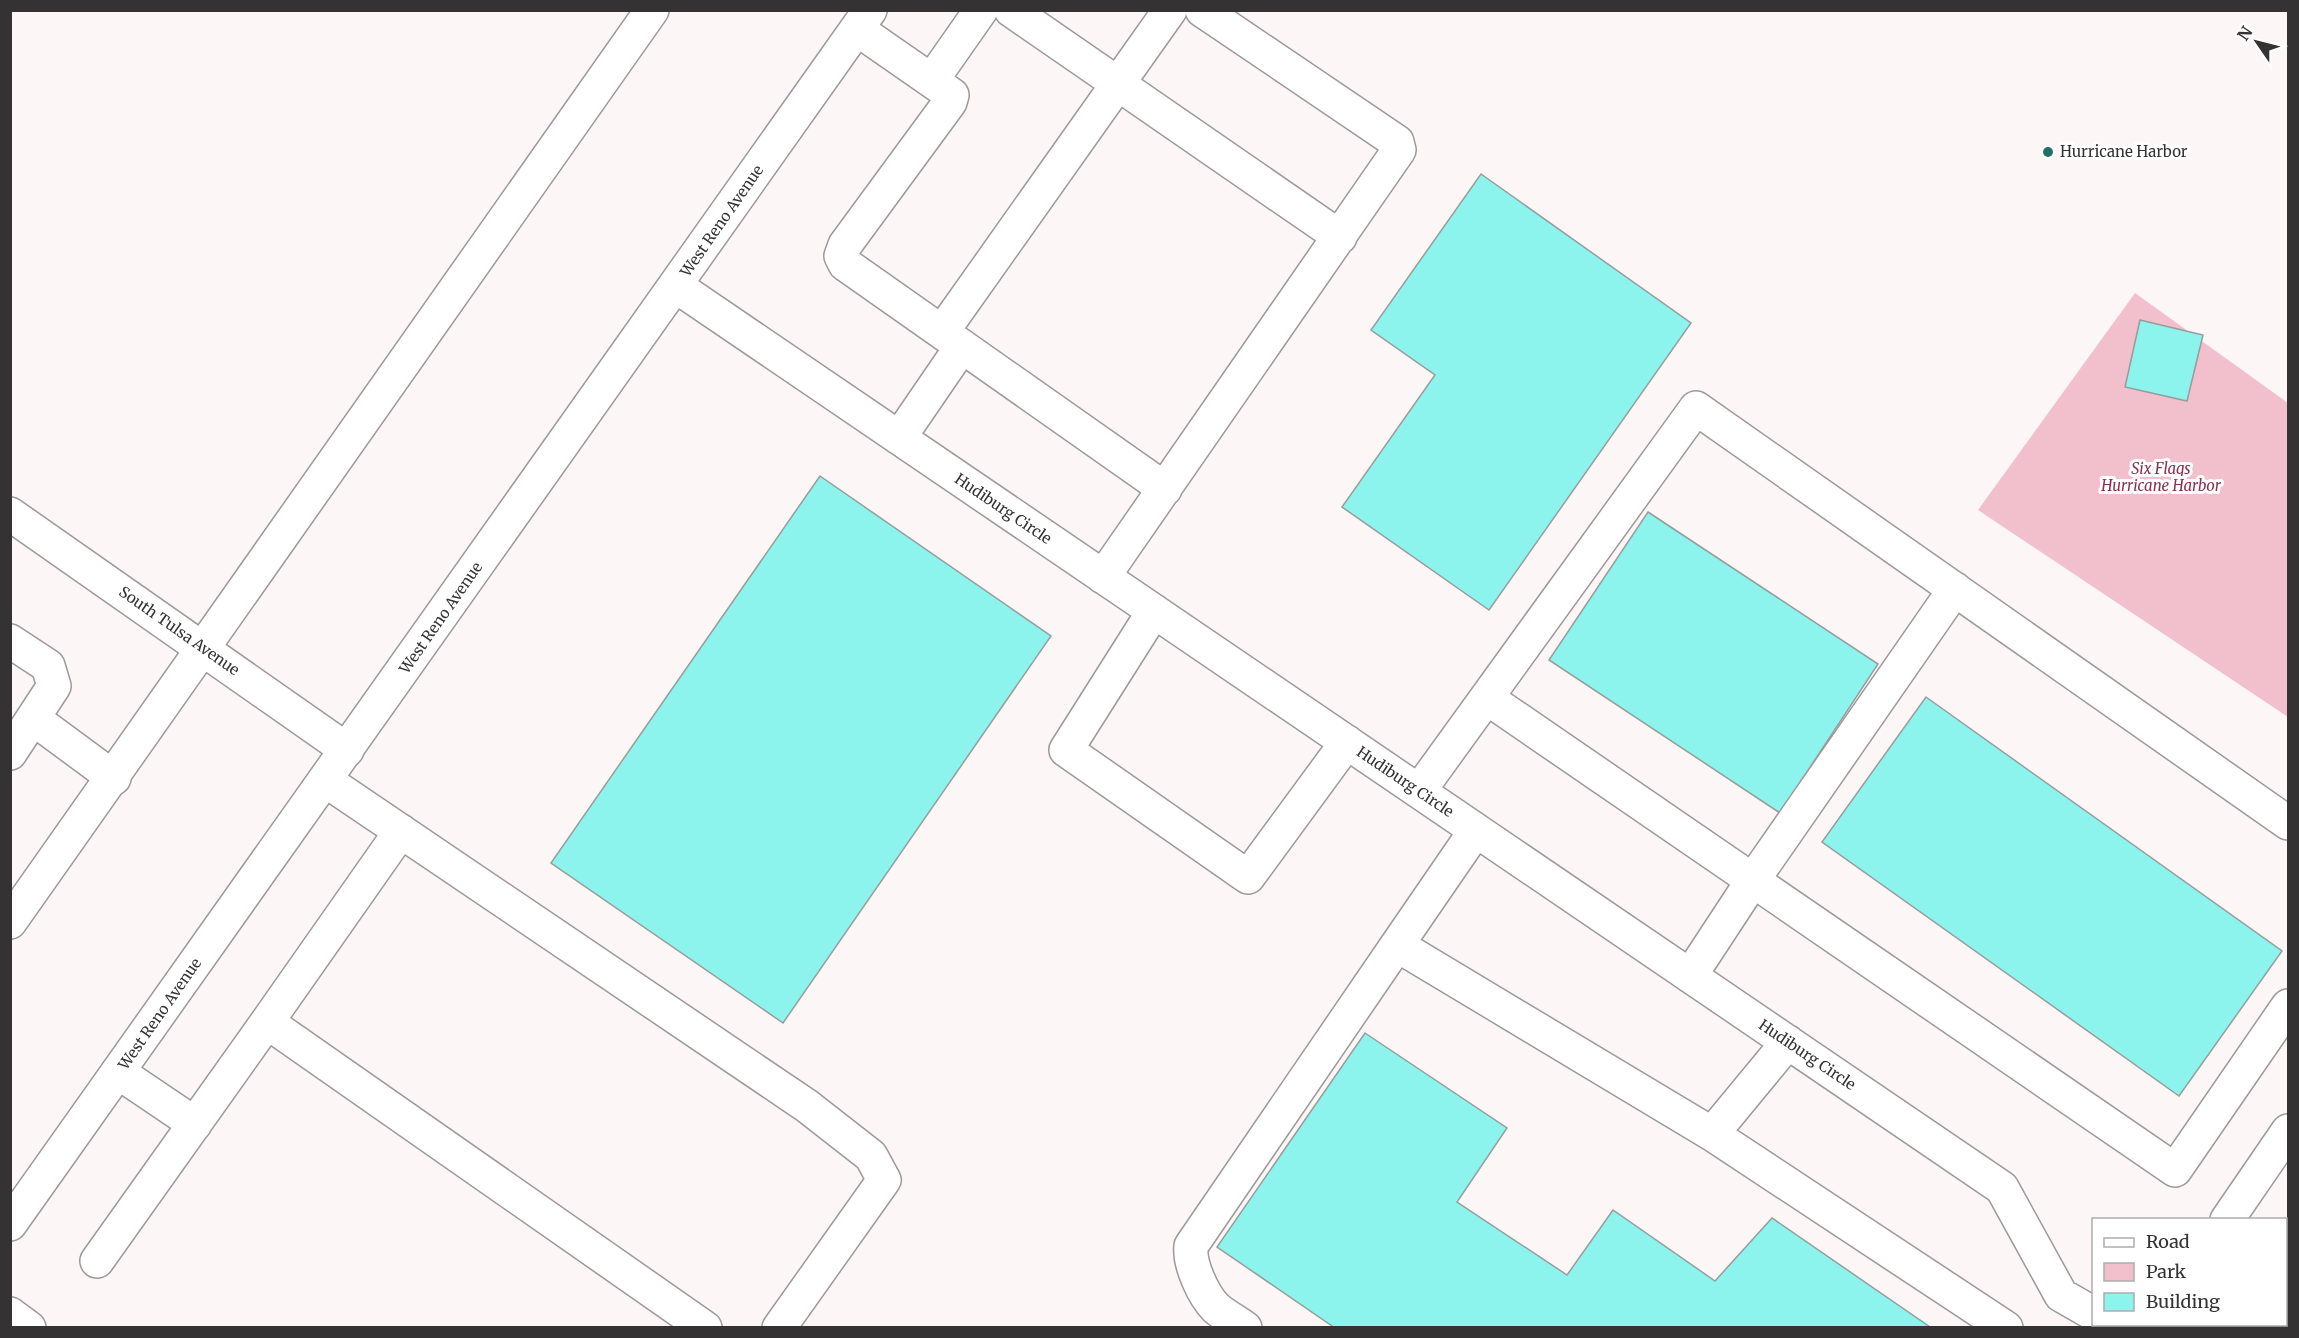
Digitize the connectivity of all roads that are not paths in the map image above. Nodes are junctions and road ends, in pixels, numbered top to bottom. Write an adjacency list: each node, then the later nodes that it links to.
1 (652, 10): 19 (main road)
2 (981, 10): 7 (main road)
3 (1011, 10): 8 (main road)
4 (1170, 10): 8 (main road)
5 (1202, 10): 9 (main road)
6 (863, 20): 7 (main road); 10 (main road, West Reno Avenue)
7 (932, 80): 11 (main road)
8 (1118, 84): 9 (main road); 11 (main road)
9 (1340, 237): 13 (main road)
10 (676, 286): 12 (main road, Hudiburg Circle); 23 (main road, West Reno Avenue)
11 (952, 339): 12 (main road); 13 (main road)
12 (899, 438): 15 (main road, Hudiburg Circle)
13 (1165, 489): 15 (main road)
14 (10, 514): 19 (main road, South Tulsa Avenue)
15 (1103, 577): 17 (main road, Hudiburg Circle)
16 (1955, 589): 20 (main road); 28 (main road); 31 (main road)
17 (1154, 611): 22 (main road, Hudiburg Circle); 22 (main road)
18 (10, 641): 21 (main road)
19 (204, 648): 23 (main road, South Tulsa Avenue); 25 (main road)
20 (1487, 698): 27 (main road); 31 (main road)
21 (34, 720): 24 (main road); 25 (main road)
22 (1347, 742): 27 (main road, Hudiburg Circle)
23 (347, 750): 26 (main road, West Reno Avenue)
24 (10, 753)
25 (114, 778): 32 (main road)
26 (325, 780): 30 (main road); 38 (main road, West Reno Avenue)
27 (1419, 791): 29 (main road, Hudiburg Circle)
28 (2289, 823)
29 (1476, 830): 33 (main road); 34 (main road, Hudiburg Circle)
30 (401, 831): 36 (main road); 49 (main road)
31 (1753, 880): 34 (main road); 35 (main road)
32 (15, 905)
33 (1397, 945): 41 (main road); 50 (main road)
34 (1690, 976): 37 (main road, Hudiburg Circle)
35 (2289, 1006)
36 (267, 1022): 39 (main road); 48 (main road)
37 (1788, 1042): 41 (main road); 45 (main road, Hudiburg Circle)
38 (118, 1072): 39 (main road); 43 (main road, West Reno Avenue)
39 (195, 1124): 44 (main road)
40 (2289, 1131): 42 (main road)
41 (1712, 1134): 51 (main road)
42 (2228, 1218)
43 (10, 1224)
44 (97, 1261)
45 (2092, 1313)
46 (10, 1314): 47 (main road)
47 (29, 1328)
48 (705, 1328)
49 (779, 1328)
50 (1245, 1328)
51 (2006, 1328)

